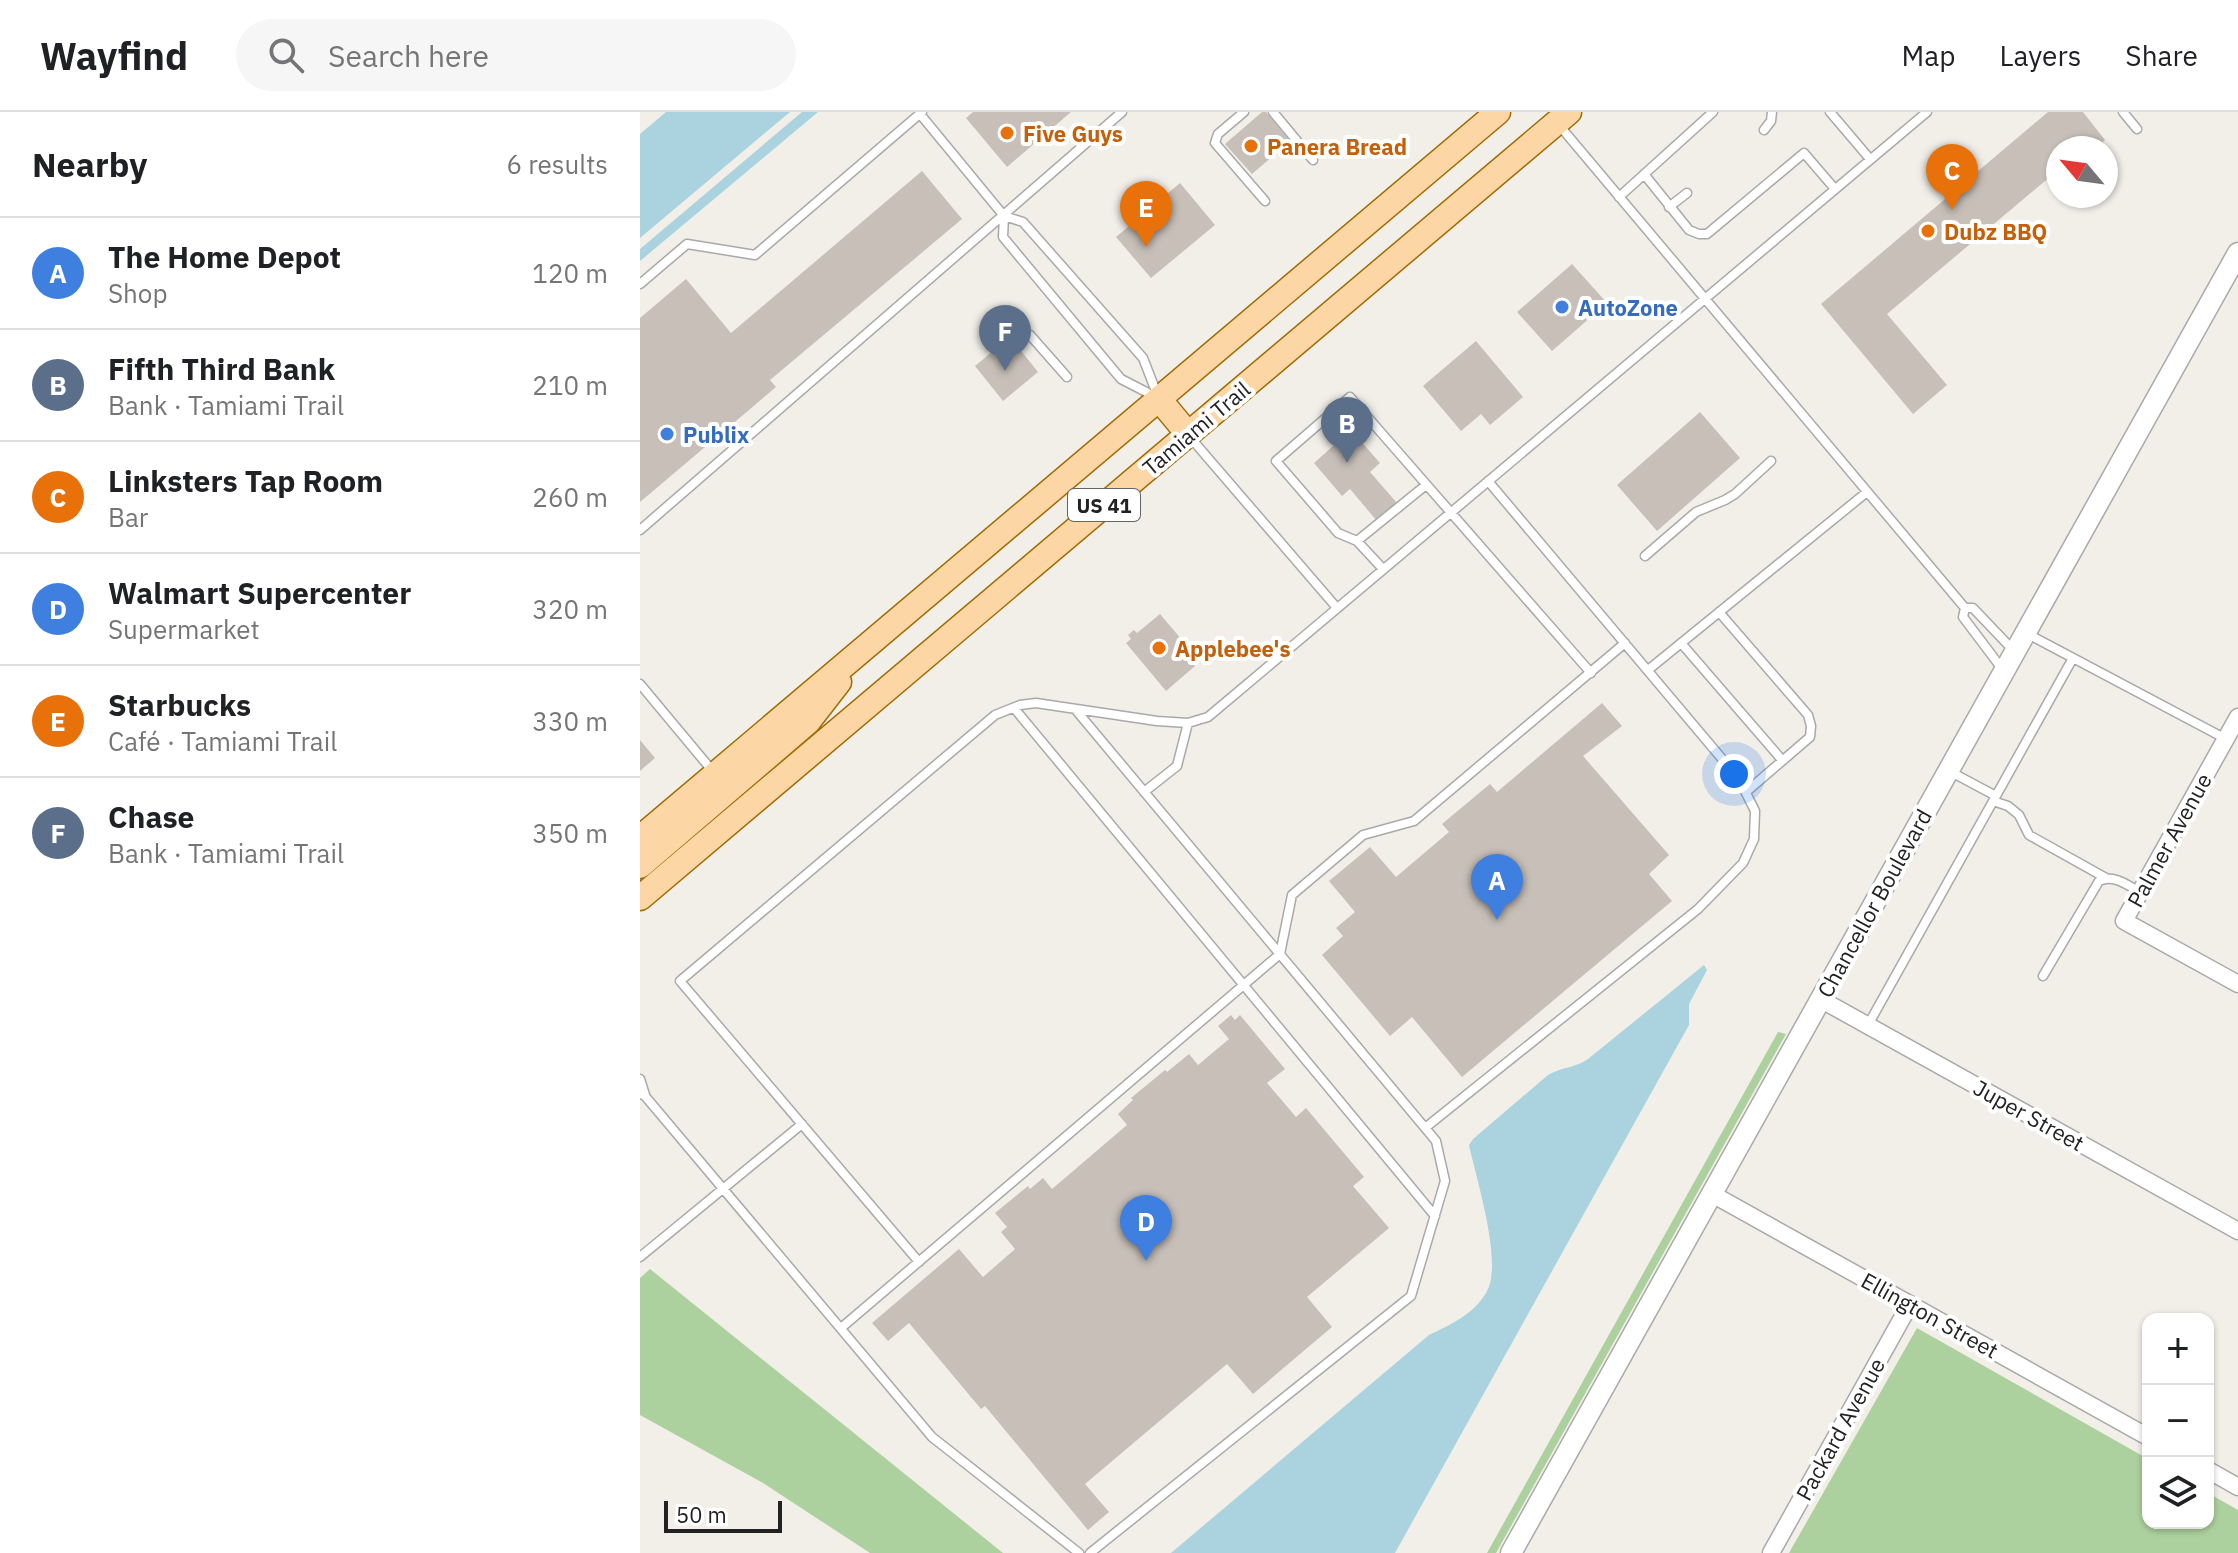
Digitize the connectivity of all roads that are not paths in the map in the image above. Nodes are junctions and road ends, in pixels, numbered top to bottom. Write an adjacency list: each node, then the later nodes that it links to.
1 (1122, 112): 22 (lane)
2 (1244, 112): 20 (lane)
3 (1273, 112): 15 (lane)
4 (1498, 112): 30 (main road, Tamiami Trail / US 41)
5 (1713, 112): 16 (lane)
6 (1772, 112): 13 (lane)
7 (1830, 112): 14 (lane)
8 (1927, 112): 14 (lane)
9 (2123, 112): 12 (lane)
10 (921, 113): 22 (lane); 24 (lane)
11 (1559, 115): 19 (lane); 31 (main road, Tamiami Trail / US 41)
12 (2137, 129)
13 (1764, 130)
14 (1870, 159): 17 (lane)
15 (1313, 160)
16 (1644, 174): 19 (lane); 21 (lane)
17 (1835, 189): 21 (lane); 25 (lane)
18 (1687, 193): 21 (lane)
19 (1619, 197): 25 (lane)
20 (1265, 201)
21 (1669, 207)
22 (1004, 216): 30 (lane); 30 (lane); 37 (lane)
23 (2238, 253): 44 (street, Chancellor Boulevard)
24 (640, 284)
25 (1704, 299): 33 (lane); 35 (lane)
26 (1009, 311): 27 (lane)
27 (1021, 324)
28 (1030, 335): 29 (lane)
29 (1067, 377)
30 (1159, 399): 31 (main road); 45 (main road, Tamiami Trail / US 41)
31 (1188, 434): 41 (lane); 69 (main road, Tamiami Trail / US 41)
32 (1771, 461): 39 (lane)
33 (1488, 481): 36 (lane); 46 (lane)
34 (1426, 485): 36 (lane); 38 (lane); 38 (lane)
35 (1867, 492): 42 (lane); 43 (lane)
36 (1451, 512): 40 (lane); 52 (lane)
37 (640, 530)
38 (1357, 541): 40 (lane)
39 (1645, 556)
40 (1383, 569): 41 (lane)
41 (1337, 608): 57 (lane)
42 (1965, 608): 48 (lane); 51 (lane)
43 (1719, 612): 47 (lane); 59 (lane)
44 (2026, 632): 48 (street, Chancellor Boulevard); 49 (lane)
45 (871, 642): 61 (main road, Tamiami Trail / US 41); 66 (main road)
46 (1625, 643): 50 (lane); 52 (lane)
47 (1681, 643): 50 (lane); 59 (lane)
48 (2015, 651): 51 (street, Chancellor Boulevard)
49 (2073, 658): 58 (lane); 64 (lane)
50 (1648, 670): 63 (lane)
51 (2004, 671): 60 (street, Chancellor Boulevard)
52 (1591, 673): 70 (lane)
53 (640, 684): 61 (lane)
54 (1014, 708): 55 (lane); 73 (lane); 78 (lane)
55 (1075, 709): 57 (lane); 62 (lane)
56 (2238, 717): 58 (street, Palmer Avenue)
57 (1188, 723): 62 (lane)
58 (2231, 736): 68 (street, Palmer Avenue)
59 (1782, 760): 63 (lane)
60 (1948, 770): 64 (lane); 74 (street, Chancellor Boulevard)
61 (715, 774): 65 (main road, Tamiami Trail / US 41)
62 (1144, 792): 70 (lane)
63 (1746, 792): 79 (lane)
64 (1995, 798): 67 (lane); 75 (lane)
65 (640, 838)
66 (640, 866)
67 (2106, 878): 68 (lane); 71 (lane)
68 (2140, 892): 72 (street, Palmer Avenue)
69 (640, 898)
70 (1280, 954): 73 (lane); 79 (lane)
71 (2043, 976)
72 (2238, 984)
73 (1243, 985): 82 (lane); 85 (lane)
74 (1820, 999): 75 (street, Juper Street); 81 (street, Chancellor Boulevard)
75 (1868, 1025): 83 (street, Juper Street)
76 (640, 1079): 77 (lane)
77 (643, 1094): 80 (lane)
78 (802, 1124): 80 (lane); 85 (lane)
79 (1425, 1128): 82 (lane)
80 (723, 1189): 84 (lane); 87 (lane)
81 (1712, 1194): 86 (street, Ellington Street); 93 (street, Chancellor Boulevard)
82 (1435, 1216): 92 (lane)
83 (2238, 1231)
84 (640, 1257)
85 (919, 1262): 87 (lane)
86 (1910, 1304): 88 (street, Ellington Street); 94 (street, Packard Avenue)
87 (841, 1328): 91 (lane)
88 (2142, 1434)
89 (2214, 1473): 90 (street)
90 (2238, 1487)
91 (1079, 1553)
92 (1090, 1553)
93 (1511, 1553)
94 (1771, 1553)

